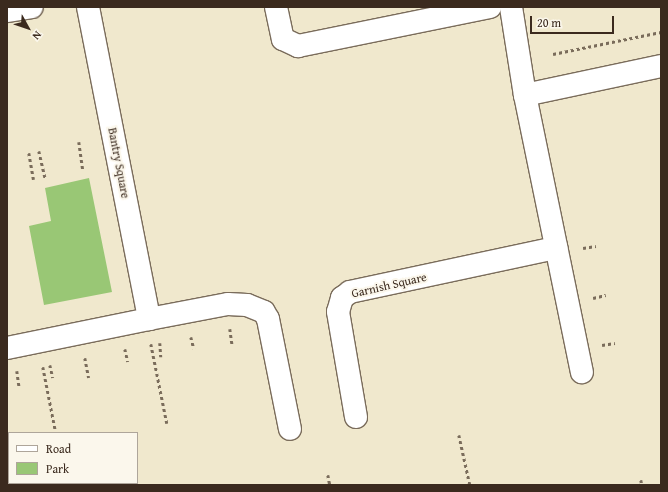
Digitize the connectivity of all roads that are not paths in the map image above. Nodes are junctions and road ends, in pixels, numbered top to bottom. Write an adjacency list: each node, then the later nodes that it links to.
1 (32, 7): 6 (street)
2 (88, 7): 10 (street, Bantry Square)
3 (276, 7): 4 (street)
4 (490, 7)
5 (511, 7): 8 (street)
6 (7, 11)
7 (661, 66): 8 (street)
8 (525, 95): 9 (street)
9 (556, 248): 12 (street); 13 (street, Garnish Square)
10 (152, 331): 11 (street); 14 (street)
11 (10, 349)
12 (582, 372)
13 (356, 417)
14 (290, 429)

